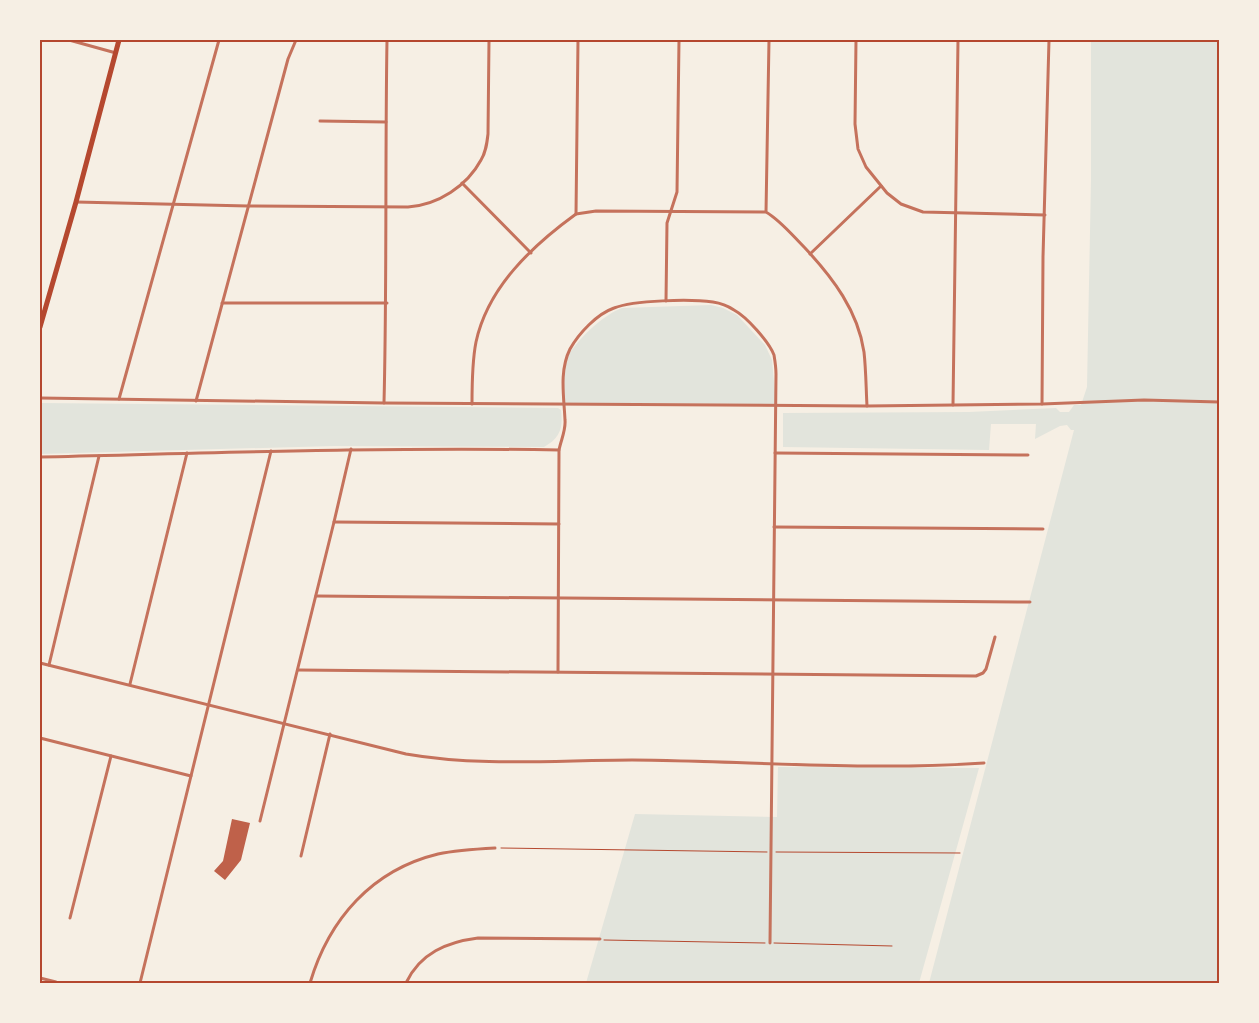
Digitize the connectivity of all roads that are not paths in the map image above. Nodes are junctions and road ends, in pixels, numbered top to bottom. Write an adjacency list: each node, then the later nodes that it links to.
1 (69, 40): 13 (street)
2 (120, 40): 13 (main road)
3 (219, 40): 19 (street)
4 (296, 40): 20 (street)
5 (387, 40): 15 (street)
6 (488, 40): 16 (street)
7 (578, 40): 24 (street)
8 (679, 40): 22 (street)
9 (769, 40): 23 (street)
10 (856, 40): 17 (street)
11 (958, 40): 25 (street)
12 (1049, 40): 26 (street)
13 (116, 53): 18 (main road)
14 (320, 121): 15 (street)
15 (386, 122): 21 (street)
16 (462, 183): 21 (street); 27 (street)
17 (881, 186): 25 (street); 28 (street)
18 (76, 202): 19 (street); 32 (main road)
19 (172, 204): 20 (street); 34 (street)
20 (248, 206): 21 (street); 30 (street)
21 (385, 206): 31 (street)
22 (671, 212): 23 (street); 24 (street); 29 (street)
23 (766, 212): 28 (street)
24 (576, 214): 27 (street)
25 (954, 214): 26 (street); 42 (street)
26 (1045, 215): 41 (street)
27 (531, 252): 39 (street)
28 (810, 254): 43 (street)
29 (666, 301): 38 (street); 40 (street)
30 (222, 303): 31 (street); 35 (street)
31 (387, 304): 37 (street)
32 (40, 327)
33 (40, 398): 34 (street)
34 (119, 400): 35 (street)
35 (196, 401): 37 (street)
36 (1219, 402): 41 (street)
37 (384, 403): 39 (street)
38 (563, 403): 39 (street); 40 (street); 45 (street)
39 (472, 404)
40 (776, 404): 43 (street); 47 (street)
41 (1042, 404): 42 (street)
42 (953, 405): 43 (street)
43 (867, 406)
44 (350, 449): 45 (street); 46 (street); 52 (street)
45 (560, 450): 53 (street)
46 (271, 451): 48 (street); 67 (street)
47 (775, 453): 49 (street); 54 (street)
48 (187, 454): 50 (street); 66 (street)
49 (1028, 455)
50 (99, 456): 51 (street); 62 (street)
51 (40, 457)
52 (334, 522): 53 (street); 56 (street)
53 (559, 524): 57 (street)
54 (774, 527): 55 (street); 58 (street)
55 (1043, 529)
56 (316, 596): 57 (street); 63 (street)
57 (559, 598): 58 (street); 64 (street)
58 (773, 601): 59 (street); 65 (street)
59 (1030, 602)
60 (995, 637): 65 (street)
61 (40, 663): 62 (street)
62 (49, 665): 66 (street)
63 (298, 670): 64 (street); 68 (street)
64 (558, 672): 65 (street)
65 (773, 674): 73 (street)
66 (130, 684): 67 (street)
67 (208, 704): 68 (street); 74 (street)
68 (285, 723): 69 (street); 75 (street)
69 (330, 734): 73 (street); 77 (street)
70 (40, 738): 71 (street)
71 (111, 756): 74 (street); 78 (street)
72 (984, 763): 73 (street)
73 (772, 765): 80 (street)
74 (191, 776): 83 (street)
75 (260, 820)
76 (495, 848): 84 (street)
77 (301, 856)
78 (70, 918)
79 (600, 940): 85 (street)
80 (770, 943)
81 (40, 978): 82 (street)
82 (56, 982)
83 (140, 983)
84 (310, 983)
85 (406, 983)

